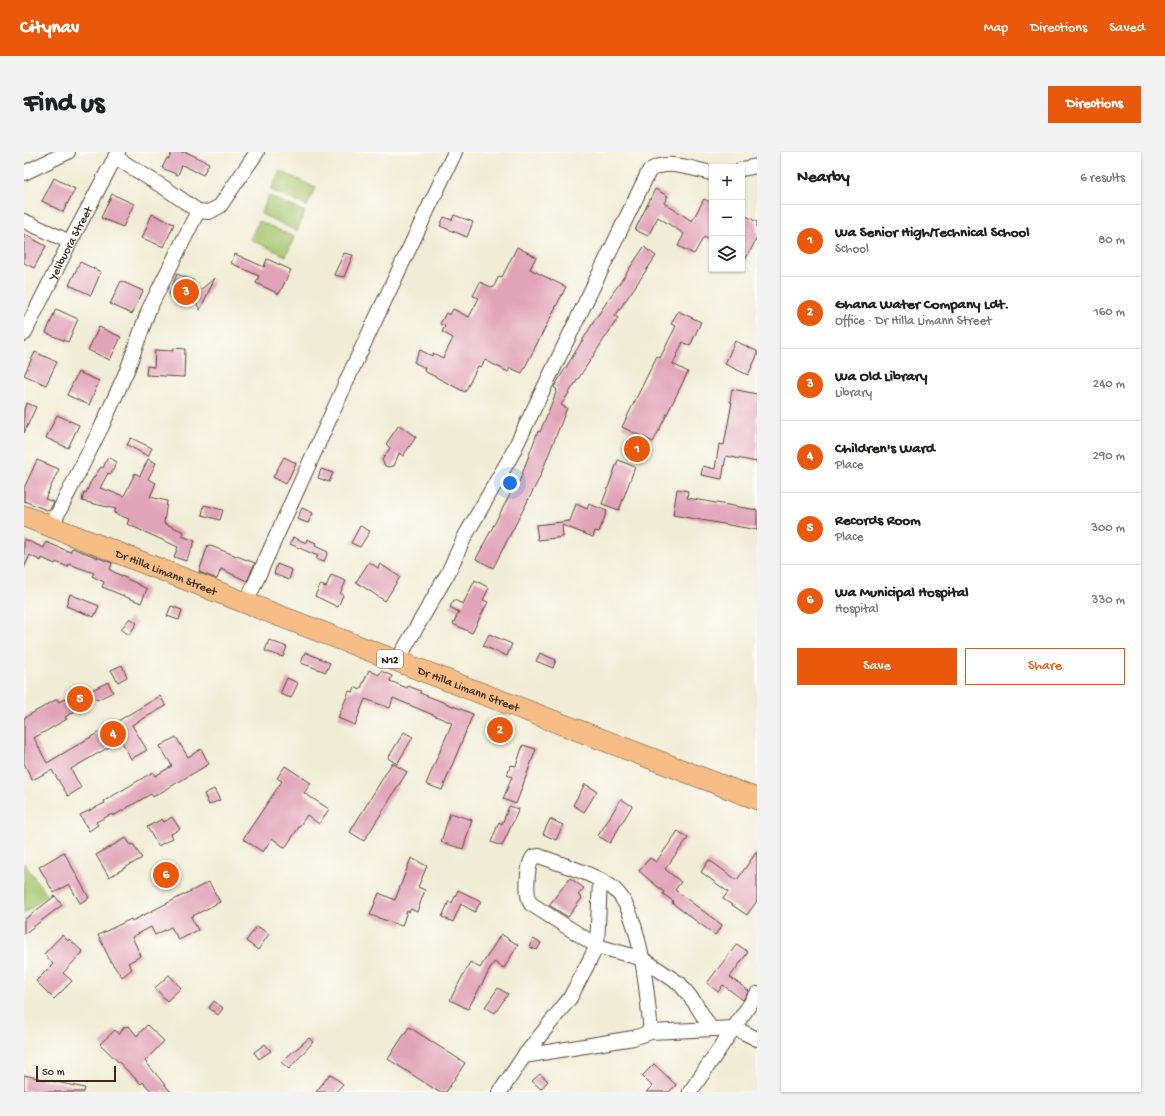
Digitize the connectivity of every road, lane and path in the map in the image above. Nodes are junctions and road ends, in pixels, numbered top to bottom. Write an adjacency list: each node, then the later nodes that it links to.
1 (68, 152): 8 (street)
2 (257, 152): 9 (street)
3 (455, 152): 15 (street)
4 (116, 155): 9 (street); 11 (street, Yelibuora Street)
5 (757, 166): 6 (street)
6 (745, 168)
7 (709, 172): 16 (street)
8 (24, 173)
9 (198, 211): 14 (street)
10 (24, 221): 11 (street)
11 (70, 242): 12 (street, Yelibuora Street)
12 (24, 334)
13 (24, 516): 14 (highway, Dr Hilla Limann Street / N12)
14 (51, 527): 15 (highway, Dr Hilla Limann Street / N12)
15 (246, 603): 16 (highway, Dr Hilla Limann Street / N12)
16 (397, 662): 17 (highway, Dr Hilla Limann Street / N12)
17 (757, 799)
18 (600, 881): 19 (street); 19 (street); 20 (street)
19 (598, 946): 20 (street); 26 (street)
20 (643, 959): 23 (street); 24 (street)
21 (757, 994): 22 (street)
22 (735, 1028): 23 (street); 25 (street); 28 (street)
23 (711, 1029): 24 (street)
24 (651, 1032): 26 (street)
25 (757, 1039)
26 (524, 1056): 27 (street)
27 (500, 1092)
28 (690, 1092)

